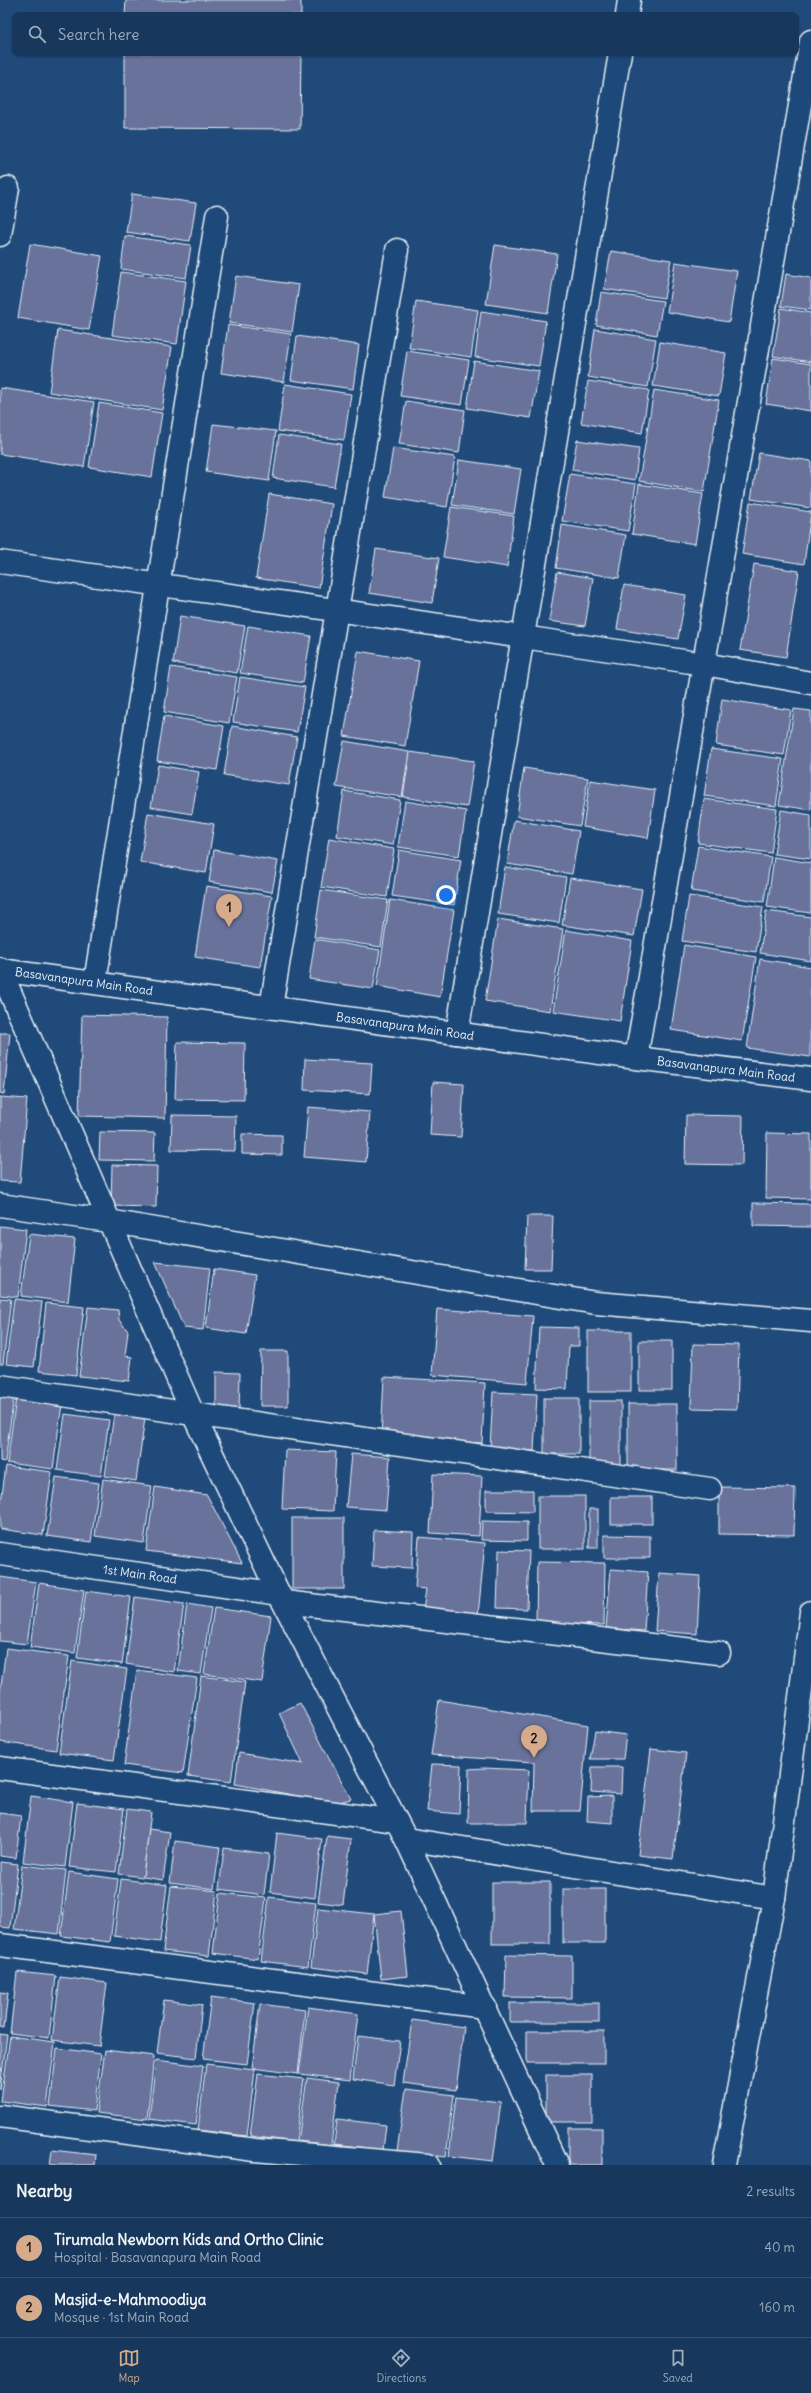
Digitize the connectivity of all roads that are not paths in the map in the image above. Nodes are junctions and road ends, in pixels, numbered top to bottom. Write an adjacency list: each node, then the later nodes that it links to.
1 (629, 0): 2 (street)
2 (627, 12)
3 (811, 41): 13 (street)
4 (620, 56): 12 (street)
5 (8, 188): 7 (street)
6 (217, 216): 10 (street)
7 (0, 235)
8 (397, 250): 11 (street)
9 (0, 562): 10 (street)
10 (159, 584): 11 (street); 16 (street)
11 (337, 611): 12 (street); 17 (street)
12 (523, 637): 13 (street); 18 (street)
13 (704, 664): 14 (street); 19 (street)
14 (811, 683)
15 (0, 969): 16 (street, Basavanapura Main Road); 22 (street)
16 (95, 982): 17 (street, Basavanapura Main Road)
17 (271, 1007): 18 (street, Basavanapura Main Road)
18 (457, 1033): 19 (street, Basavanapura Main Road)
19 (636, 1058): 20 (street, Basavanapura Main Road)
20 (811, 1079)
21 (0, 1206): 22 (street)
22 (108, 1221): 23 (street); 25 (street)
23 (811, 1321)
24 (0, 1386): 25 (street)
25 (193, 1414): 26 (street); 28 (street)
26 (710, 1489)
27 (0, 1554): 28 (street, 1st Main Road)
28 (281, 1598): 30 (street, 1st Main Road); 32 (street)
29 (811, 1612): 33 (street)
30 (719, 1654)
31 (0, 1768): 32 (street)
32 (401, 1830): 33 (street); 35 (street)
33 (774, 1898): 39 (street)
34 (0, 1945): 35 (street)
35 (485, 2007): 38 (street)
36 (0, 2116): 37 (street)
37 (428, 2165)
38 (558, 2165)
39 (724, 2165)

